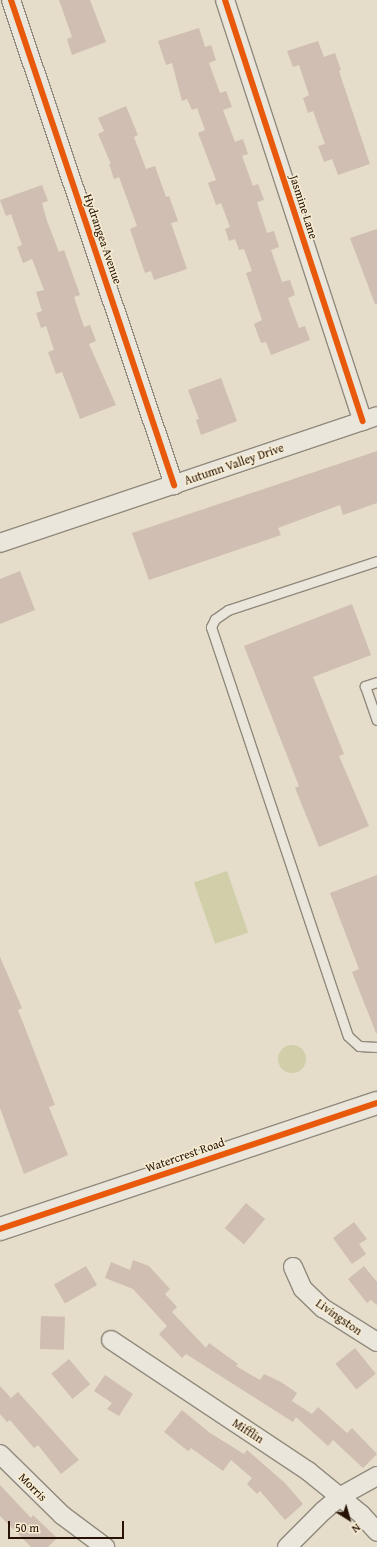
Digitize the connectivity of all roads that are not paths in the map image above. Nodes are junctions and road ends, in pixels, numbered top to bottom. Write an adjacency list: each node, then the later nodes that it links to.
1 (11, 0): 4 (street, Hydrangea Avenue)
2 (225, 0): 3 (street, Jasmine Lane)
3 (370, 418): 4 (street, Autumn Valley Drive)
4 (174, 485): 5 (street, Autumn Valley Drive)
5 (0, 544)
6 (377, 561): 9 (lane)
7 (377, 682): 8 (lane)
8 (377, 720)
9 (377, 1047)
10 (377, 1103): 11 (street, Watercrest Road)
11 (0, 1228)
12 (293, 1267): 14 (street, Livingston)
13 (111, 1340): 17 (street, Mifflin)
14 (377, 1342)
15 (0, 1454): 19 (street, Morris)
16 (377, 1476): 17 (street)
17 (341, 1496): 18 (street, Mifflin); 20 (street)
18 (377, 1532)
19 (105, 1547)
20 (287, 1547)

